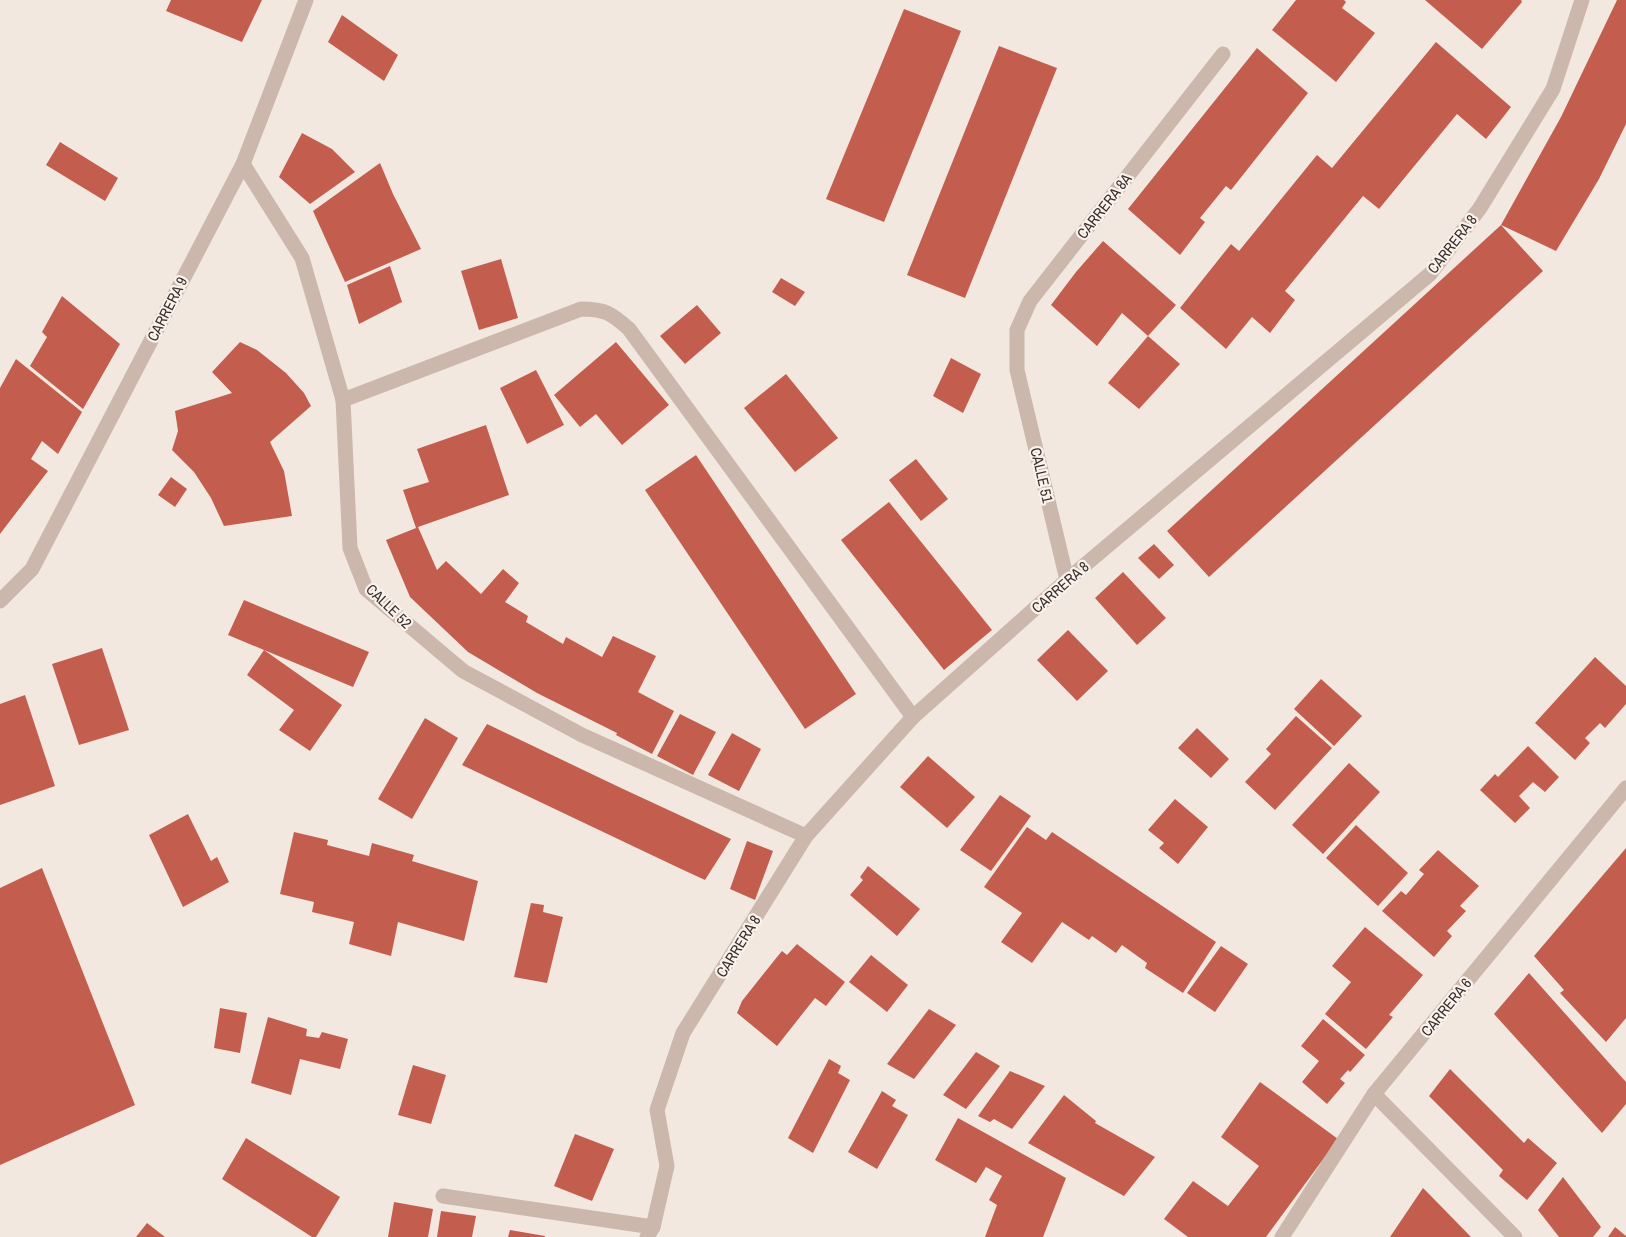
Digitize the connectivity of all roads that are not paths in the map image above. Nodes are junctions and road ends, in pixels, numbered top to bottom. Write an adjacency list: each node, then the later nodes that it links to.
1 (306, 0): 4 (street, CARRERA 9)
2 (1582, 0): 7 (street, CARRERA 8)
3 (1223, 54): 5 (street, CARRERA 8A)
4 (243, 164): 6 (street, CALLE 52); 8 (street, CARRERA 9)
5 (1017, 370): 7 (street, CALLE 51)
6 (343, 400): 9 (street); 11 (street, CALLE 52)
7 (1067, 580): 9 (street, CARRERA 8)
8 (0, 601)
9 (913, 717): 11 (street, CARRERA 8)
10 (1626, 788): 12 (street, CARRERA 6)
11 (806, 836): 14 (street, CARRERA 8)
12 (1374, 1094): 15 (street, CARRERA 6); 16 (street)
13 (443, 1196): 14 (street)
14 (650, 1232)
15 (1282, 1237)
16 (1515, 1237)

